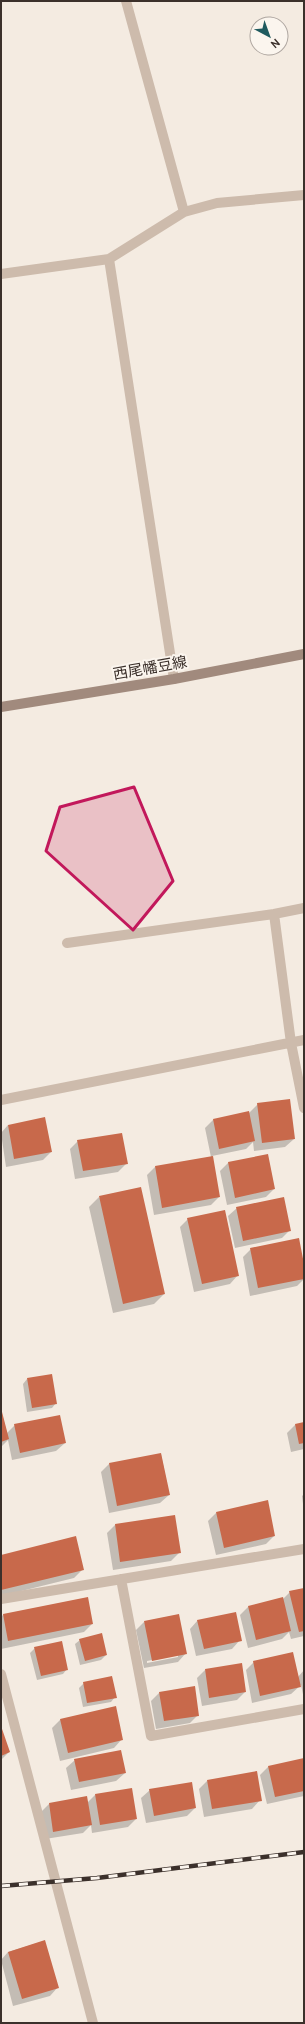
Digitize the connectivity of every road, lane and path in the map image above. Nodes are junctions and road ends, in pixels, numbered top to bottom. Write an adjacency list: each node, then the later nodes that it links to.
1 (126, 1): 3 (street)
2 (304, 195): 3 (street)
3 (184, 212): 4 (street)
4 (109, 259): 5 (street); 7 (street)
5 (1, 274)
6 (304, 654): 7 (main road, 西尾幡豆線)
7 (174, 679): 8 (main road, 西尾幡豆線)
8 (1, 707)
9 (304, 908): 10 (street)
10 (274, 914): 11 (street); 13 (street)
11 (67, 943)
12 (304, 1040): 13 (street)
13 (291, 1042): 14 (street); 15 (street)
14 (1, 1100)
15 (304, 1108)
16 (304, 1549): 17 (street)
17 (121, 1579): 18 (street); 20 (street)
18 (1, 1599)
19 (1, 1674): 21 (street)
20 (304, 1709)
21 (93, 2023)

